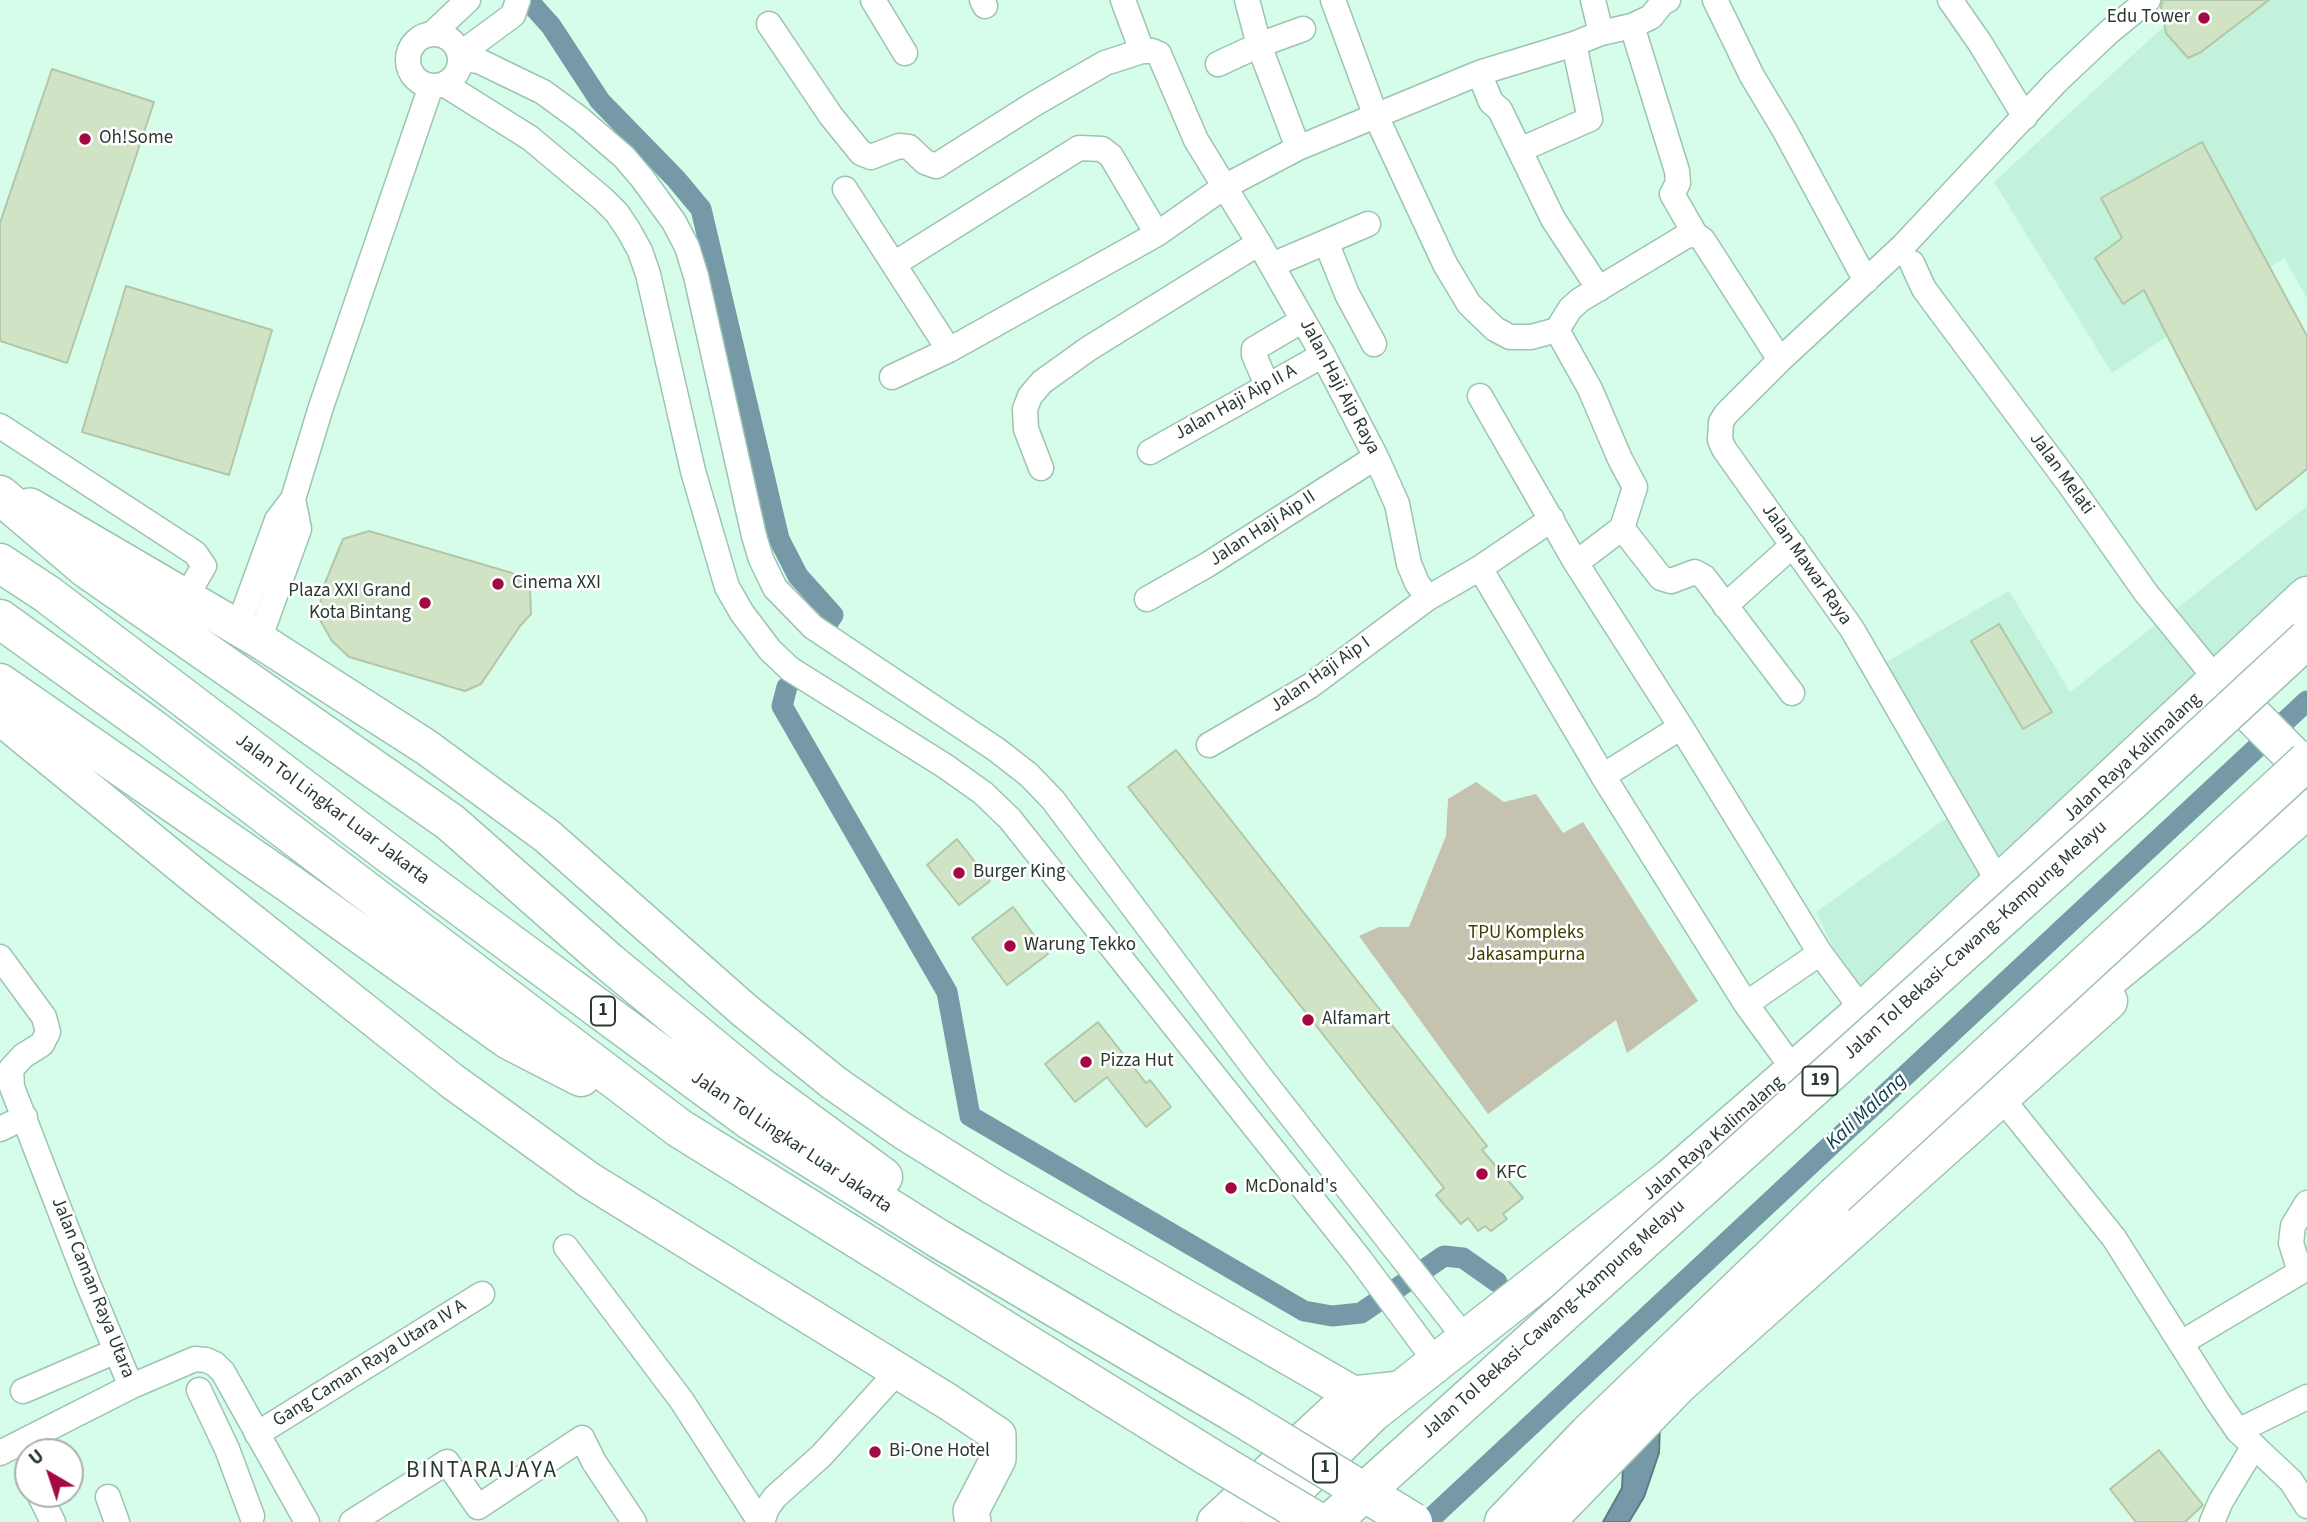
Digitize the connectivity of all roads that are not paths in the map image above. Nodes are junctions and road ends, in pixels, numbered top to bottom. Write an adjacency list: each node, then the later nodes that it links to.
1 (468, 0): 15 (street)
2 (518, 0): 21 (street)
3 (873, 0): 20 (street)
4 (1123, 0): 19 (street)
5 (1247, 0): 18 (street)
6 (1333, 0): 25 (street)
7 (1593, 0): 16 (street)
8 (1668, 0): 13 (street)
9 (1716, 0): 39 (street)
10 (1950, 0): 26 (street)
11 (2148, 0): 26 (street, Jalan Mawar Raya)
12 (769, 24): 19 (street)
13 (1632, 26): 16 (street); 33 (street)
14 (1303, 29): 18 (street)
15 (433, 33): 21 (street); 24 (street)
16 (1601, 33): 17 (street)
17 (1574, 44): 23 (street); 28 (street)
18 (1259, 45): 22 (street); 27 (street)
19 (1142, 51): 29 (street, Jalan Haji Aip Raya)
20 (905, 53)
21 (460, 57): 24 (street); 98 (street)
22 (1218, 64)
23 (1479, 73): 25 (street); 28 (street)
24 (437, 85): 68 (street); 101 (street)
25 (1376, 114): 27 (street); 42 (street)
26 (2025, 117): 39 (street, Jalan Mawar Raya)
27 (1298, 148): 29 (street)
28 (1520, 150): 40 (street)
29 (1224, 187): 32 (street); 35 (street, Jalan Haji Aip Raya)
30 (845, 189): 37 (street)
31 (1368, 224): 34 (street)
32 (1157, 234): 37 (street); 44 (street)
33 (1695, 234): 40 (street); 46 (street)
34 (1325, 242): 38 (street); 43 (street)
35 (1259, 243): 38 (street, Jalan Haji Aip Raya); 53 (street)
36 (1912, 263): 70 (street, Jalan Melati)
37 (894, 264): 44 (street)
38 (1272, 265): 41 (street, Jalan Haji Aip Raya)
39 (1866, 282): 46 (street, Jalan Mawar Raya)
40 (1599, 289): 42 (street)
41 (1303, 320): 45 (street, Jalan Haji Aip Raya); 48 (street)
42 (1557, 330): 57 (street)
43 (1374, 344)
44 (949, 350): 47 (street)
45 (1323, 355): 48 (street, Jalan Haji Aip II A); 52 (street, Jalan Haji Aip Raya)
46 (1780, 360): 58 (street, Jalan Mawar Raya)
47 (892, 377)
48 (1267, 385): 51 (street, Jalan Haji Aip II A)
49 (1480, 396): 56 (street)
50 (0, 426): 63 (street)
51 (1150, 452)
52 (1376, 457): 64 (street, Jalan Haji Aip II); 65 (street, Jalan Haji Aip Raya)
53 (1041, 468)
54 (0, 489): 63 (street)
55 (0, 495): 97 (main road)
56 (1552, 519): 60 (street); 61 (street, Jalan Haji Aip I)
57 (1622, 528): 60 (street); 66 (street)
58 (1793, 545): 66 (street); 82 (street, Jalan Mawar Raya)
59 (0, 563): 97 (main road, Jalan Tol Lingkar Luar Jakarta / 1)
60 (1576, 563): 74 (street)
61 (1480, 568): 65 (street, Jalan Haji Aip I); 79 (street)
62 (2307, 596): 70 (main road, Jalan Raya Kalimalang)
63 (186, 597): 68 (street)
64 (1147, 598)
65 (1428, 598): 76 (street, Jalan Haji Aip I)
66 (1724, 606): 72 (street)
67 (0, 619): 90 (main road)
68 (249, 633): 107 (street)
69 (2307, 639): 125 (main road, Jalan Tol Bekasi–Cawang–Kampung Melayu / 19, bridge)
70 (2232, 676): 75 (main road); 78 (main road, bridge); 82 (main road, Jalan Raya Kalimalang)
71 (0, 683): 90 (main road)
72 (1792, 694)
73 (0, 717): 102 (street)
74 (1681, 727): 79 (street); 83 (street)
75 (2307, 735)
76 (1209, 746)
77 (2307, 761): 92 (main road, bridge)
78 (2307, 770)
79 (1604, 776): 85 (street)
80 (2307, 809): 92 (main road, bridge)
81 (2307, 826): 88 (main road)
82 (1999, 883): 86 (main road, Jalan Raya Kalimalang)
83 (1820, 953): 85 (street); 86 (street)
84 (2, 963): 89 (street, Jalan Caman Raya Utara)
85 (1746, 1004): 87 (street)
86 (1863, 1011): 87 (main road, Jalan Raya Kalimalang)
87 (1794, 1070): 98 (main road, Jalan Raya Kalimalang)
88 (2000, 1096): 99 (street); 128 (main road)
89 (25, 1117): 91 (street); 100 (street, Jalan Caman Raya Utara)
90 (679, 1128): 124 (main road, bridge)
91 (0, 1129)
92 (1835, 1195): 127 (main road)
93 (2307, 1203): 95 (street)
94 (566, 1247): 120 (street)
95 (2304, 1270): 99 (street)
96 (482, 1294): 109 (street, Gang Caman Raya Utara IV A)
97 (1092, 1329): 126 (main road, Jalan Tol Lingkar Luar Jakarta / 1, bridge)
98 (1465, 1338): 101 (main road, Jalan Raya Kalimalang)
99 (2181, 1343): 111 (street)
100 (116, 1351): 103 (street, Jalan Caman Raya Utara); 106 (street)
101 (1436, 1362): 104 (main road, Jalan Raya Kalimalang)
102 (898, 1371): 120 (street); 121 (street)
103 (132, 1386): 109 (street, Jalan Caman Raya Utara); 110 (street)
104 (1401, 1389): 107 (street); 123 (main road, Jalan Raya Kalimalang)
105 (199, 1390): 115 (street)
106 (23, 1391)
107 (1353, 1394): 122 (street)
108 (2307, 1397): 111 (street)
109 (257, 1434): 112 (street, Jalan Caman Raya Utara)
110 (40, 1438)
111 (2246, 1438): 114 (street); 129 (street)
112 (289, 1492): 115 (street); 117 (street, Jalan Caman Raya Utara)
113 (108, 1497): 116 (street)
114 (2307, 1506)
115 (247, 1519)
116 (117, 1522)
117 (307, 1522)
118 (352, 1522): 119 (street)
119 (634, 1522)
120 (761, 1522)
121 (973, 1522)
122 (1215, 1522)
123 (1261, 1522)
124 (1318, 1522)
125 (1331, 1522)
126 (1413, 1522)
127 (1504, 1522)
128 (1545, 1522)
129 (2212, 1522)

